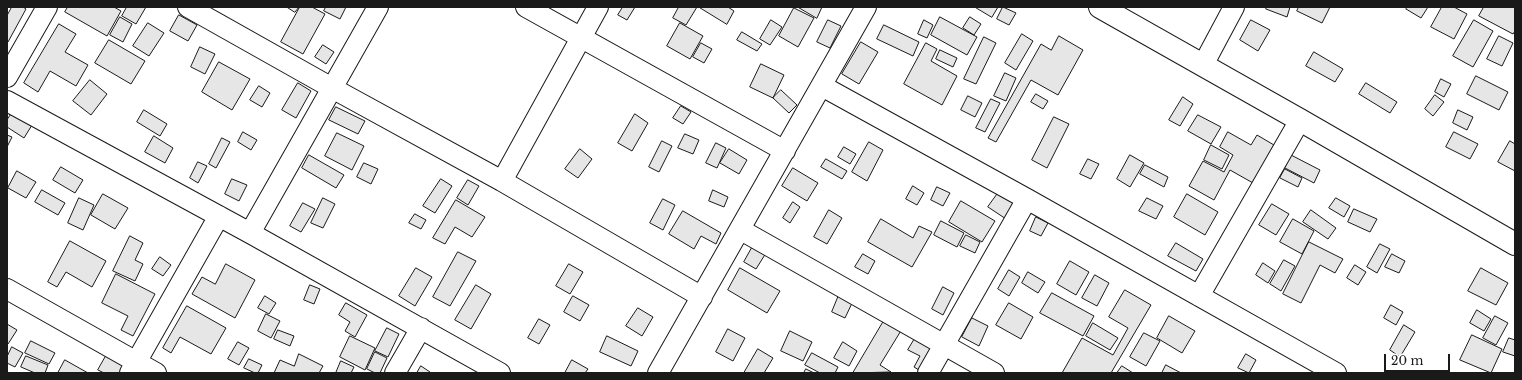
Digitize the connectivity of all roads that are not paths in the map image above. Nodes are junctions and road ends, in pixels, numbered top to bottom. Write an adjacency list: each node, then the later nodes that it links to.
1 (47, 7): 11 (street)
2 (188, 7): 13 (street)
3 (378, 7): 13 (street)
4 (526, 7): 9 (street)
5 (598, 7): 9 (street)
6 (866, 7): 12 (street)
7 (1100, 7): 10 (street)
8 (1234, 7): 10 (street)
9 (581, 37): 16 (street); 17 (street)
10 (1203, 65): 15 (street)
11 (7, 77)
12 (822, 86): 16 (street); 18 (street)
13 (332, 88): 17 (street); 21 (street)
14 (7, 101): 19 (street)
15 (1300, 120): 22 (street); 24 (street)
16 (785, 150): 20 (street)
17 (502, 181): 25 (street)
18 (1027, 199): 24 (street); 27 (street)
19 (219, 216): 21 (street); 28 (street)
20 (741, 230): 25 (street); 27 (street)
21 (250, 233): 26 (street)
22 (1515, 244)
23 (7, 289): 28 (street)
24 (1199, 296): 35 (street)
25 (702, 297): 29 (street)
26 (421, 328): 31 (street); 32 (street)
27 (944, 345): 33 (street); 34 (street)
28 (133, 368): 30 (street)
29 (661, 372)
30 (156, 373)
31 (395, 373)
32 (500, 373)
33 (928, 373)
34 (994, 373)
35 (1336, 373)

